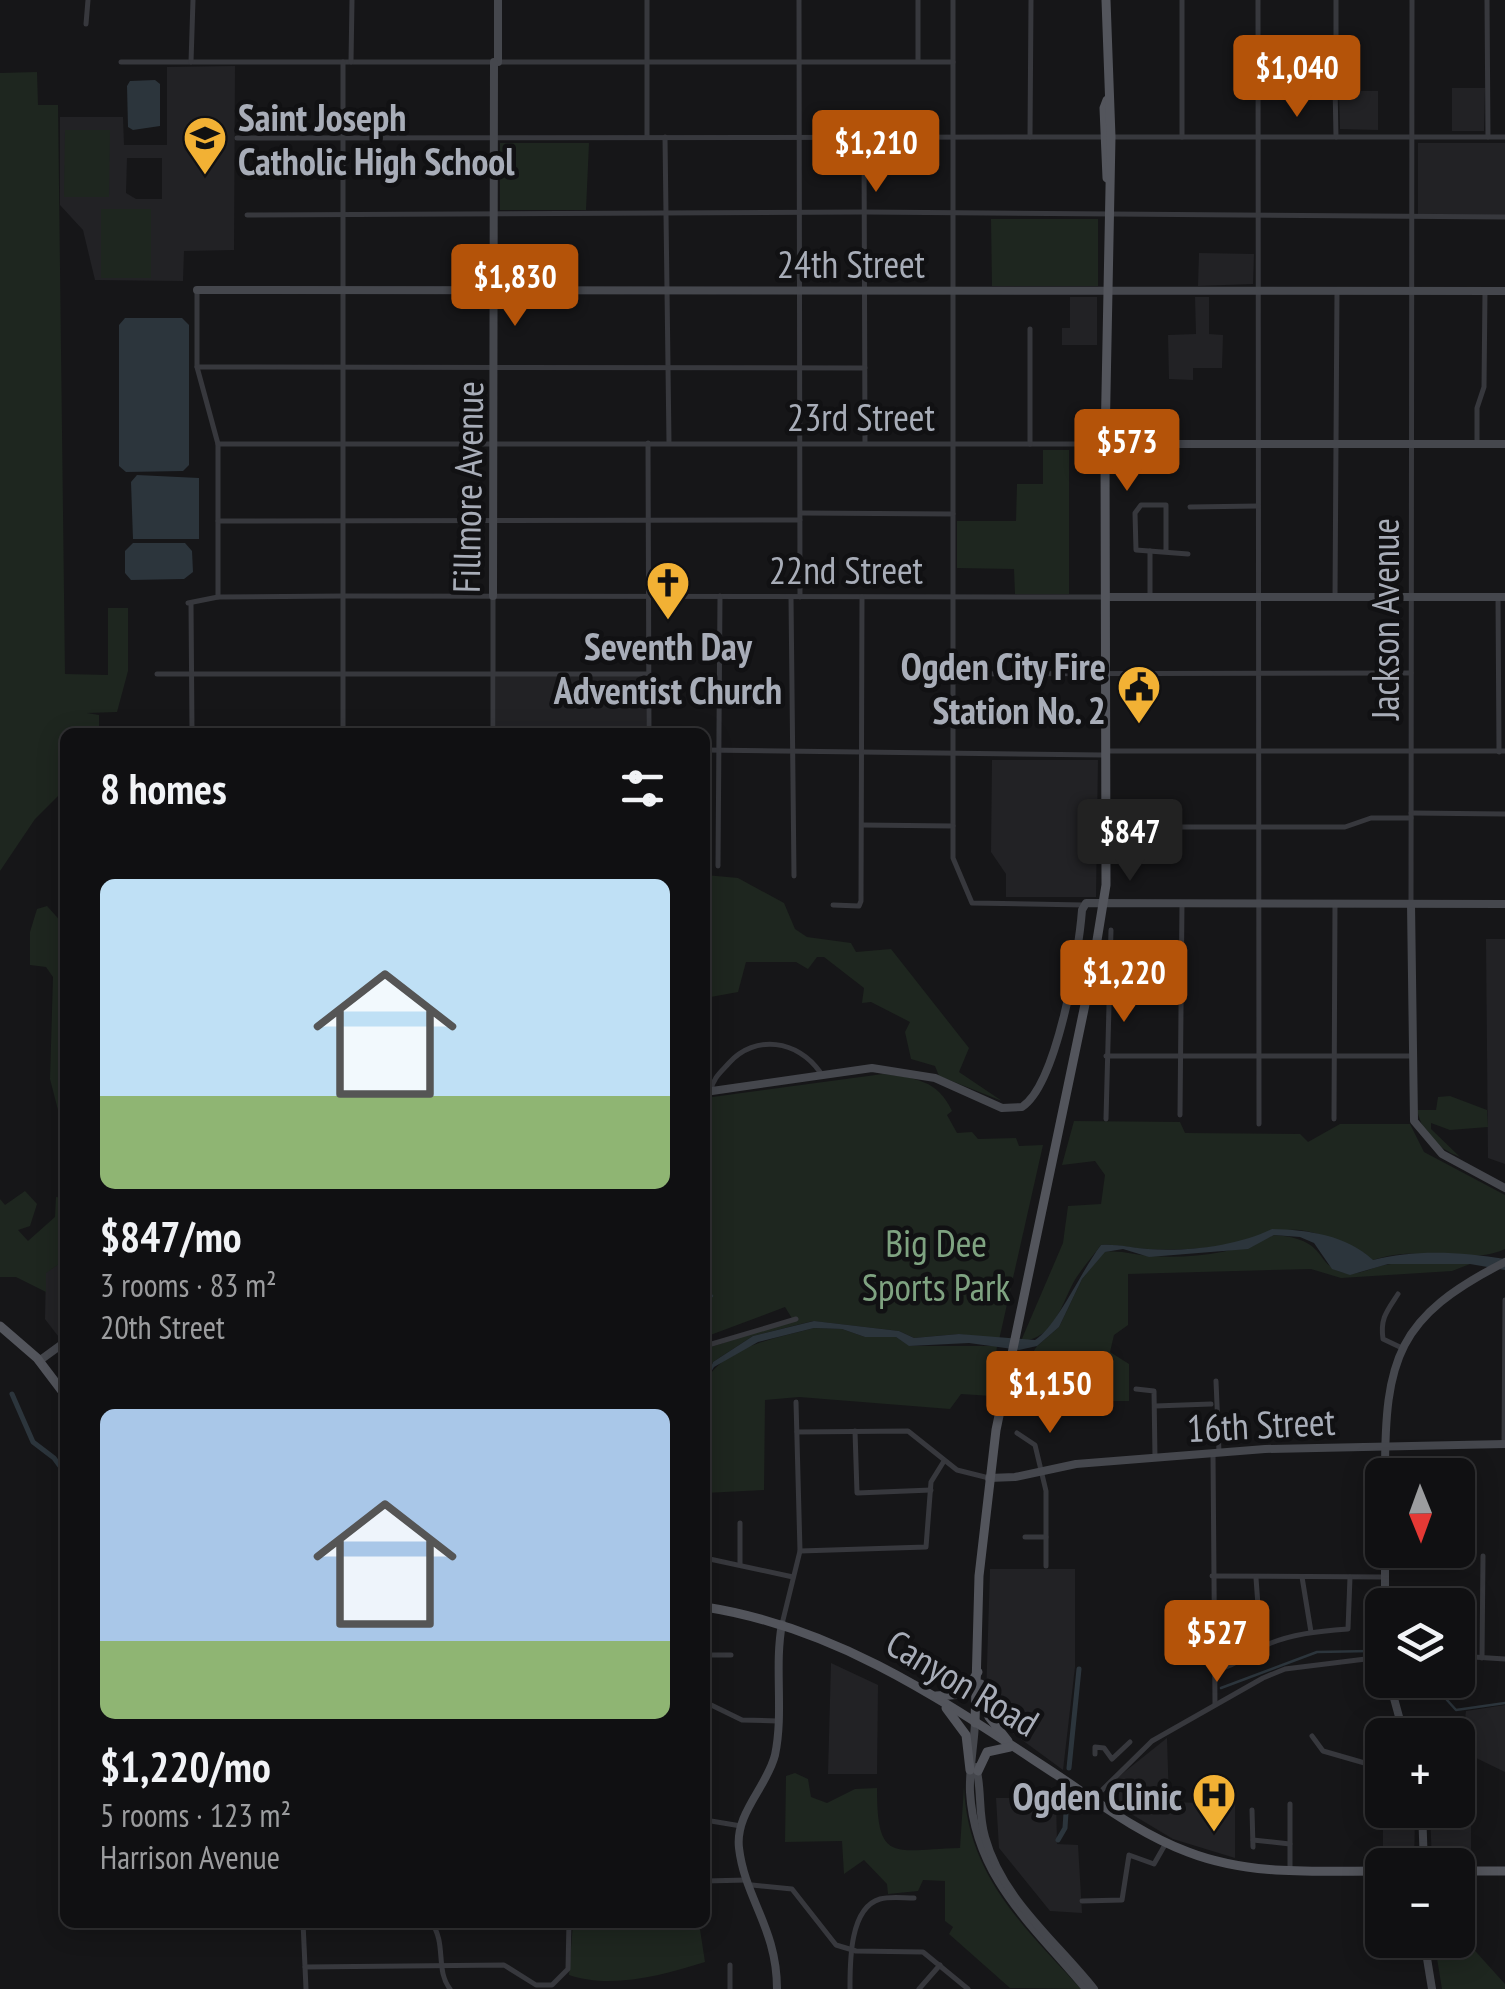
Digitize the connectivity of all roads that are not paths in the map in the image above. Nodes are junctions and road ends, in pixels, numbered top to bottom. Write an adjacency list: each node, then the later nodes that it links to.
1 (88, 0): 16 (street)
2 (193, 0): 19 (street)
3 (352, 0): 20 (street)
4 (498, 0): 21 (street, Fillmore Avenue)
5 (647, 0): 22 (street)
6 (799, 0): 23 (street)
7 (918, 0): 24 (street)
8 (953, 0): 25 (street)
9 (1030, 0): 30 (street)
10 (1106, 0): 31 (main road)
11 (1182, 0): 32 (street)
12 (1258, 0): 33 (street)
13 (1336, 0): 17 (street)
14 (1412, 0): 35 (street, Jackson Avenue)
15 (1488, 0): 36 (street)
16 (86, 24)
17 (1336, 37): 26 (street); 26 (street)
18 (121, 62): 19 (street)
19 (191, 62): 20 (street)
20 (347, 62): 21 (street); 39 (street)
21 (496, 62): 22 (street); 40 (street, Fillmore Avenue)
22 (647, 62): 23 (street); 41 (street)
23 (799, 62): 24 (street); 27 (street)
24 (918, 62): 25 (street)
25 (953, 62): 29 (street)
26 (1336, 84): 34 (street)
27 (798, 137): 28 (street); 42 (street); 48 (street)
28 (864, 137): 29 (street); 43 (street)
29 (953, 137): 30 (street); 49 (street)
30 (1030, 137): 31 (street)
31 (1107, 137): 32 (street); 50 (main road)
32 (1182, 137): 33 (street)
33 (1258, 137): 34 (street); 51 (street)
34 (1336, 137): 35 (street)
35 (1411, 137): 36 (street); 52 (street, Jackson Avenue)
36 (1488, 137): 37 (street)
37 (1505, 137)
38 (237, 138): 39 (street)
39 (343, 138): 40 (street); 47 (street)
40 (495, 138): 41 (street); 44 (street, Fillmore Avenue)
41 (647, 138): 42 (street)
42 (666, 138): 45 (street)
43 (864, 212): 48 (street); 49 (street); 56 (street)
44 (495, 213): 45 (street); 47 (street); 60 (street, Fillmore Avenue)
45 (667, 213): 48 (street); 61 (street)
46 (247, 214): 47 (street)
47 (343, 214): 55 (street)
48 (801, 214): 62 (street)
49 (953, 214): 50 (street); 63 (street)
50 (1107, 214): 51 (street); 64 (main road)
51 (1259, 214): 52 (street); 57 (street)
52 (1411, 216): 53 (street); 58 (street, Jackson Avenue)
53 (1505, 217)
54 (196, 290): 55 (street, 24th Street); 68 (street)
55 (343, 290): 60 (street, 24th Street); 69 (street)
56 (865, 290): 62 (street, 24th Street); 63 (street, 24th Street); 73 (street)
57 (1258, 290): 64 (street, 24th Street); 65 (street, 24th Street); 84 (street)
58 (1411, 290): 59 (street, 24th Street); 65 (street, 24th Street); 86 (street, Jackson Avenue)
59 (1485, 290): 66 (street, 24th Street); 87 (street)
60 (496, 291): 61 (street, 24th Street); 70 (street, Fillmore Avenue)
61 (667, 291): 62 (street, 24th Street); 71 (street)
62 (801, 291): 72 (street)
63 (953, 291): 64 (street, 24th Street); 81 (street)
64 (1106, 291): 83 (main road)
65 (1336, 291): 85 (street)
66 (1505, 291)
67 (1030, 329): 82 (street)
68 (196, 368): 69 (street); 79 (street)
69 (343, 368): 70 (street); 74 (street)
70 (496, 368): 71 (street); 75 (street, Fillmore Avenue)
71 (668, 368): 72 (street); 77 (street)
72 (801, 368): 73 (street); 78 (street)
73 (865, 368): 80 (street)
74 (343, 443): 75 (street, 23rd Street); 79 (street, 23rd Street); 93 (street)
75 (495, 443): 76 (street, 23rd Street); 94 (street, Fillmore Avenue)
76 (648, 443): 77 (street, 23rd Street); 95 (street)
77 (669, 443): 78 (street, 23rd Street)
78 (801, 443): 80 (street, 23rd Street); 92 (street)
79 (218, 444): 96 (street)
80 (865, 444): 81 (street, 23rd Street)
81 (953, 444): 82 (street, 23rd Street); 91 (street)
82 (1030, 444): 83 (street, 23rd Street)
83 (1105, 444): 84 (street, 23rd Street); 109 (main road)
84 (1259, 444): 85 (street, 23rd Street); 89 (street)
85 (1336, 444): 86 (street, 23rd Street); 112 (street)
86 (1412, 444): 87 (street, 23rd Street); 114 (street, Jackson Avenue)
87 (1477, 444): 88 (street, 23rd Street)
88 (1505, 444)
89 (1258, 506): 90 (street); 111 (street)
90 (1190, 507)
91 (953, 514): 92 (street); 108 (street)
92 (800, 516): 95 (street); 105 (street)
93 (343, 520): 94 (street); 96 (street); 100 (street)
94 (494, 520): 95 (street); 101 (street, Fillmore Avenue)
95 (648, 520): 102 (street)
96 (218, 521): 106 (street)
97 (1150, 552): 98 (street); 98 (street); 110 (street)
98 (1166, 552): 99 (street)
99 (1188, 554)
100 (343, 596): 101 (street, 22nd Street); 106 (street, 22nd Street); 117 (street)
101 (493, 596): 102 (street, 22nd Street); 118 (street, Fillmore Avenue)
102 (648, 596): 103 (street, 22nd Street); 119 (street)
103 (720, 596): 104 (street, 22nd Street); 129 (street)
104 (791, 596): 105 (street, 22nd Street); 130 (street)
105 (800, 596): 107 (street, 22nd Street)
106 (218, 597): 116 (street, 22nd Street)
107 (862, 597): 108 (street, 22nd Street); 131 (street)
108 (953, 597): 109 (street, 22nd Street); 120 (street)
109 (1105, 597): 110 (street, 22nd Street); 121 (main road)
110 (1150, 597): 111 (street, 22nd Street)
111 (1258, 597): 112 (street, 22nd Street); 122 (street)
112 (1335, 597): 114 (street, 22nd Street)
113 (1502, 597): 114 (street, 22nd Street); 135 (street)
114 (1412, 598): 123 (street, Jackson Avenue)
115 (157, 674): 116 (street)
116 (190, 674): 117 (street); 124 (street)
117 (343, 674): 118 (street); 125 (street)
118 (493, 674): 119 (street); 126 (street, Fillmore Avenue)
119 (649, 674): 127 (street)
120 (953, 674): 121 (street); 132 (street)
121 (1106, 674): 122 (street); 136 (main road)
122 (1258, 674): 123 (street); 133 (street)
123 (1411, 674): 134 (street, Jackson Avenue)
124 (192, 728)
125 (343, 728)
126 (493, 728)
127 (649, 728)
128 (710, 750): 129 (street)
129 (720, 750): 130 (street); 143 (street)
130 (791, 750): 131 (street); 144 (street)
131 (862, 750): 132 (street); 139 (street)
132 (954, 750): 136 (street); 140 (street)
133 (1258, 751): 134 (street); 136 (street); 142 (street)
134 (1410, 751): 135 (street); 138 (street, Jackson Avenue)
135 (1502, 752)
136 (1106, 753): 141 (main road)
137 (1505, 814): 138 (street)
138 (1411, 816): 142 (street); 148 (street, Jackson Avenue)
139 (862, 826): 140 (street); 150 (street)
140 (953, 826): 151 (street)
141 (1107, 827): 142 (street); 145 (main road)
142 (1258, 828): 147 (street)
143 (718, 866)
144 (794, 876)
145 (1104, 903): 146 (street); 151 (street); 192 (main road)
146 (1182, 903): 147 (street); 155 (street)
147 (1258, 903): 152 (street); 156 (street)
148 (1411, 904): 149 (street); 152 (street); 158 (street, Jackson Avenue)
149 (1505, 904)
150 (834, 905)
151 (1084, 905): 159 (street)
152 (1335, 909): 157 (street)
153 (1110, 930): 154 (street)
154 (1106, 1056): 155 (street); 163 (street)
155 (1182, 1056): 156 (street); 162 (street)
156 (1258, 1056): 157 (street); 165 (street)
157 (1335, 1056): 158 (street); 164 (street)
158 (1410, 1056): 166 (street, Jackson Avenue)
159 (820, 1072): 160 (street); 161 (street)
160 (710, 1086)
161 (710, 1092)
162 (1180, 1115)
163 (1106, 1119)
164 (1334, 1120)
165 (1259, 1124)
166 (1505, 1188)
167 (1505, 1262): 174 (street)
168 (1398, 1294): 174 (street)
169 (1505, 1300): 185 (street)
170 (796, 1319): 172 (street)
171 (0, 1326): 175 (main road)
172 (710, 1345)
173 (60, 1346): 175 (street)
174 (1402, 1348): 186 (street)
175 (40, 1362): 177 (main road)
176 (1216, 1381): 187 (street)
177 (60, 1388)
178 (1136, 1390): 181 (street)
179 (796, 1402): 183 (street)
180 (1211, 1404): 181 (street)
181 (1155, 1406): 188 (street)
182 (856, 1431): 183 (street, 16th Street); 190 (street, 16th Street); 193 (street)
183 (796, 1432): 197 (street)
184 (1018, 1433): 191 (street)
185 (1505, 1444): 186 (street, 16th Street)
186 (1385, 1446): 187 (street, 16th Street); 189 (street)
187 (1216, 1453): 188 (street, 16th Street); 203 (street)
188 (1156, 1458): 191 (street, 16th Street)
189 (1385, 1458)
190 (944, 1461): 192 (street, 16th Street); 193 (street)
191 (1042, 1471): 192 (street, 16th Street); 195 (street)
192 (989, 1478): 221 (main road)
193 (930, 1490): 197 (street)
194 (740, 1523): 200 (street)
195 (1046, 1536): 196 (street); 201 (street)
196 (1025, 1537)
197 (800, 1552): 204 (street)
198 (1483, 1556): 218 (street)
199 (710, 1559): 200 (street)
200 (740, 1564): 204 (street)
201 (1046, 1566)
202 (1385, 1568): 207 (street)
203 (1212, 1576): 208 (street); 220 (street)
204 (793, 1577): 211 (street)
205 (1302, 1577): 206 (street); 208 (street); 212 (street)
206 (1350, 1577): 207 (street); 212 (street)
207 (1385, 1577): 209 (street)
208 (1256, 1578): 213 (street)
209 (1385, 1588)
210 (710, 1608): 211 (main road, Canyon Road)
211 (782, 1624): 222 (main road, Canyon Road); 226 (street)
212 (1311, 1632): 213 (street)
213 (1262, 1647): 220 (street)
214 (731, 1654): 215 (street)
215 (710, 1655)
216 (1475, 1657): 218 (street)
217 (1365, 1658): 224 (street)
218 (1482, 1658): 219 (street)
219 (1505, 1659)
220 (1212, 1670): 224 (street)
221 (978, 1671): 222 (main road); 227 (main road); 231 (main road)
222 (934, 1696): 227 (main road, Canyon Road); 234 (main road)
223 (710, 1704): 225 (street)
224 (1215, 1705): 235 (street)
225 (734, 1716): 226 (street); 228 (street)
226 (778, 1720): 239 (street)
227 (976, 1723): 231 (main road, Canyon Road); 234 (street)
228 (730, 1724)
229 (1312, 1736): 233 (street)
230 (1130, 1742): 232 (street)
231 (1013, 1747): 234 (main road); 235 (main road, Canyon Road)
232 (1095, 1754)
233 (1365, 1763)
234 (974, 1768): 266 (street); 267 (street)
235 (1093, 1799): 240 (main road, Canyon Road)
236 (1290, 1804): 241 (street)
237 (1252, 1810): 241 (street)
238 (710, 1821): 239 (street)
239 (741, 1826): 247 (street)
240 (1166, 1843): 242 (main road, Canyon Road); 249 (street)
241 (1290, 1844): 242 (street)
242 (1290, 1871): 243 (main road, Canyon Road)
243 (1365, 1871)
244 (1475, 1871): 245 (main road)
245 (1505, 1871)
246 (710, 1881): 247 (street)
247 (751, 1882): 253 (street); 262 (street)
248 (914, 1898): 253 (street)
249 (1082, 1901)
250 (302, 1928): 258 (street)
251 (434, 1928): 257 (street)
252 (569, 1928): 257 (street)
253 (850, 1950): 255 (street); 263 (street)
254 (1427, 1958): 268 (street)
255 (940, 1964): 264 (street); 265 (street)
256 (730, 1965): 261 (street)
257 (443, 1966): 258 (street); 260 (street)
258 (304, 1967): 259 (street)
259 (306, 1989)
260 (450, 1989)
261 (730, 1989)
262 (777, 1989)
263 (850, 1989)
264 (918, 1989)
265 (968, 1989)
266 (1086, 1989)
267 (1094, 1989)
268 (1432, 1989)

